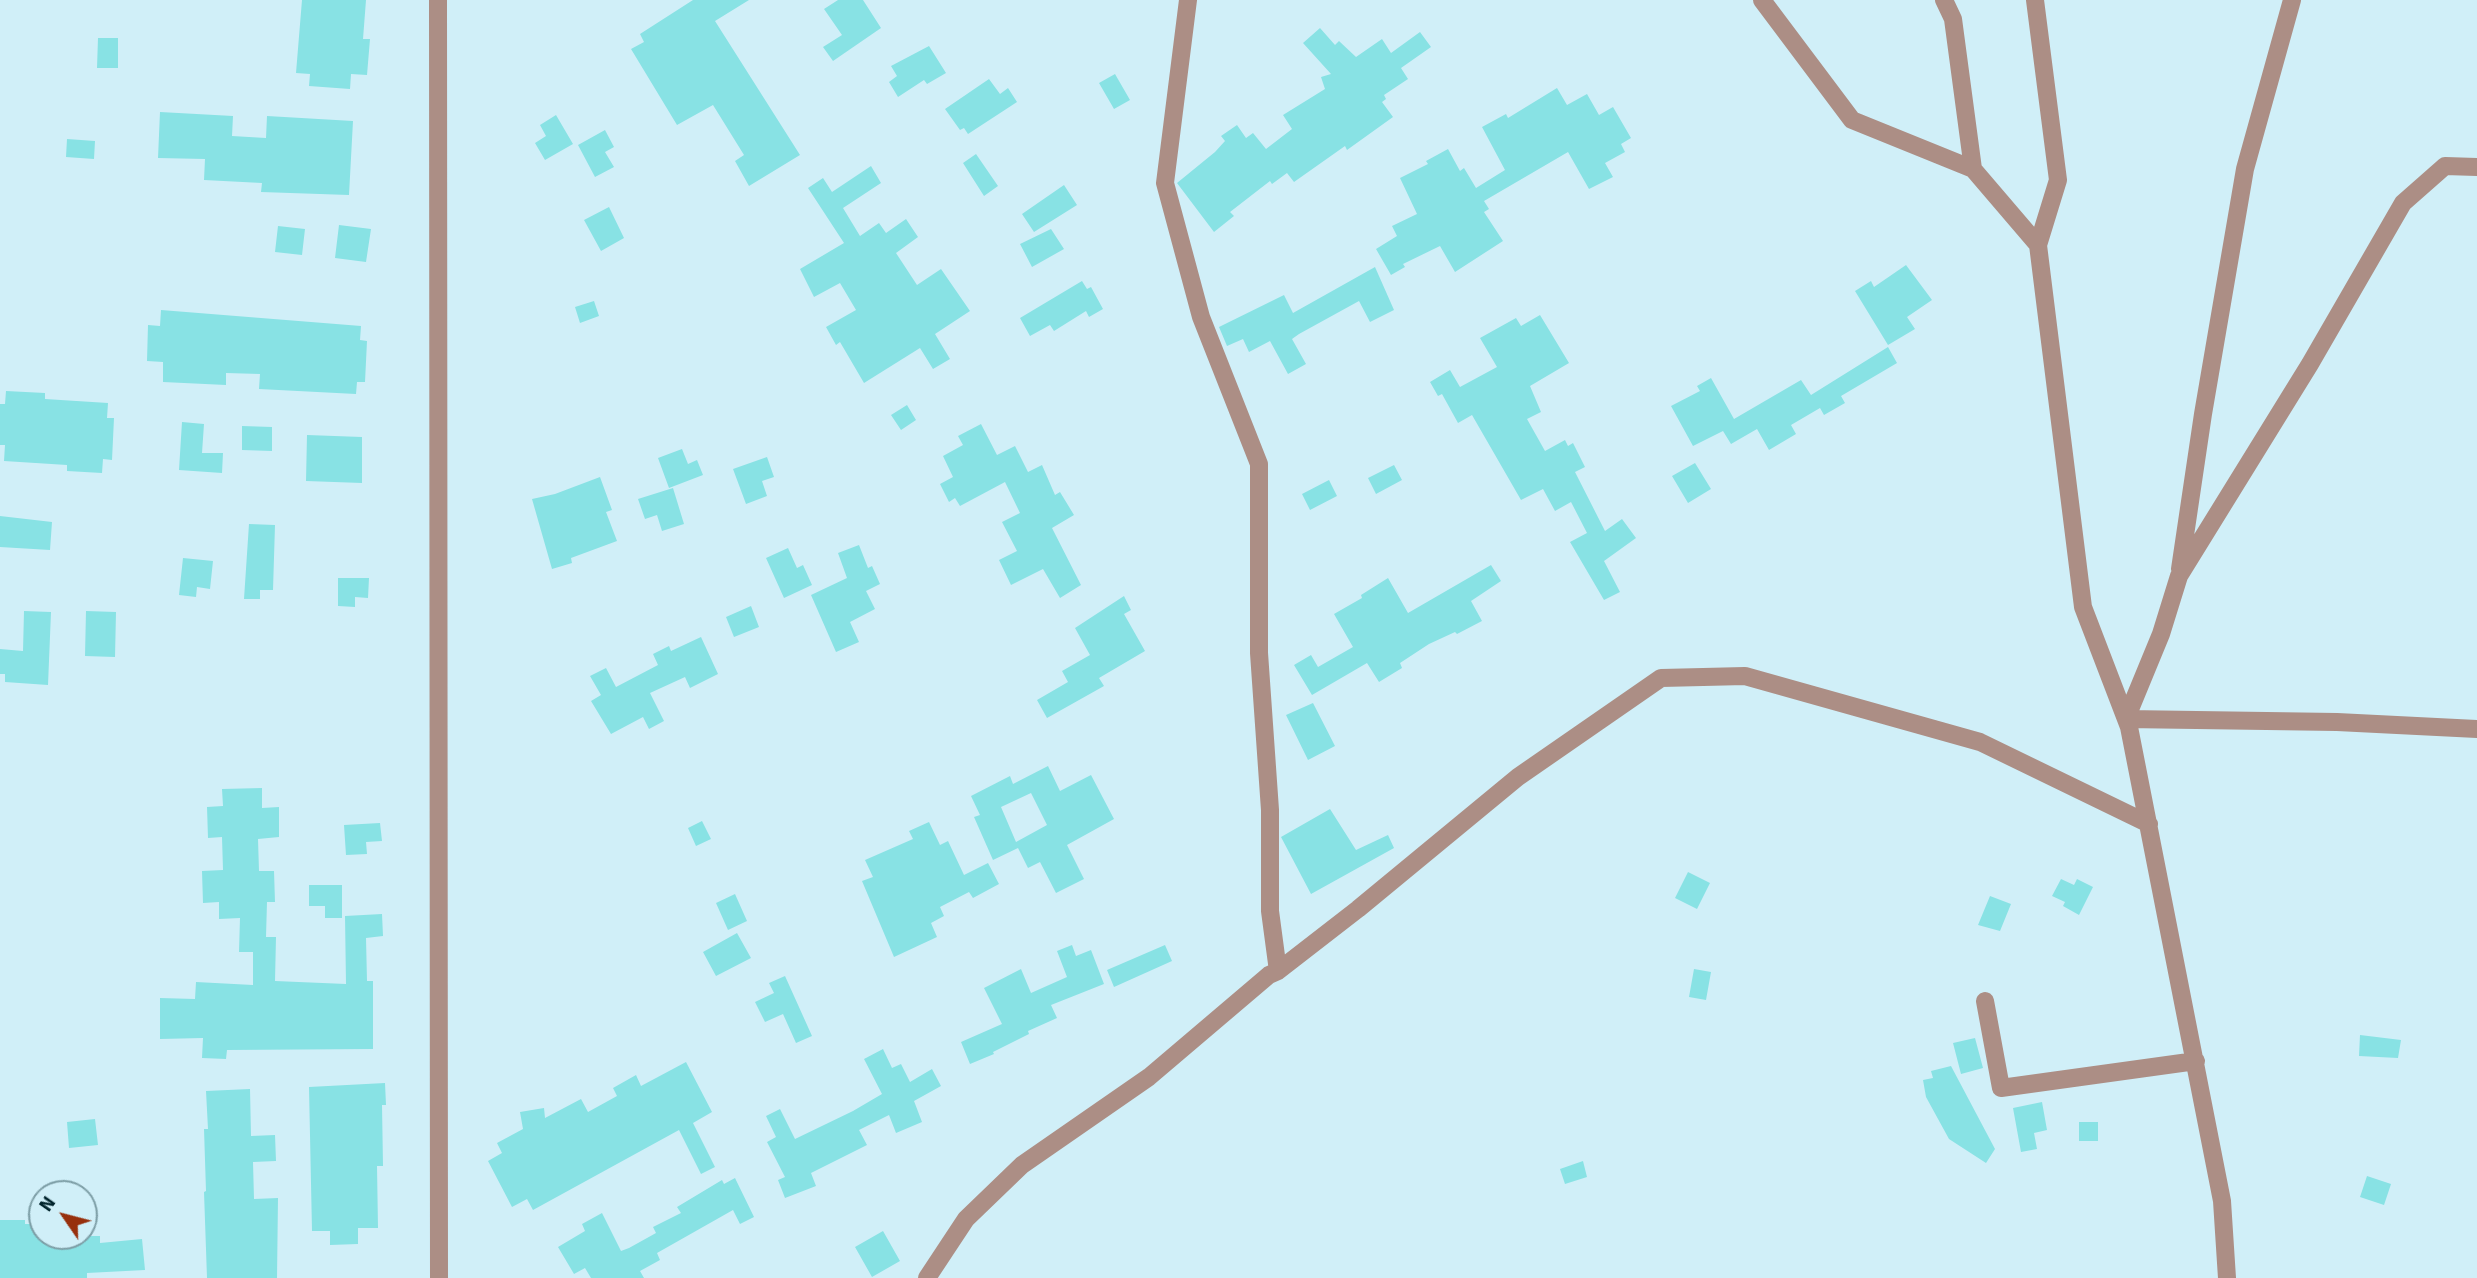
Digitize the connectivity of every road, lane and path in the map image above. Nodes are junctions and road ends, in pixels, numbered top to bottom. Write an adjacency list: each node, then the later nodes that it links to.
1 (438, 0): 17 (street)
2 (1188, 0): 14 (street)
3 (1762, 0): 8 (street)
4 (1944, 0): 8 (street)
5 (2035, 0): 9 (street)
6 (2292, 0): 10 (street)
7 (2477, 167): 10 (street)
8 (1973, 169): 9 (street)
9 (2038, 245): 11 (street)
10 (2179, 576): 11 (street)
11 (2126, 719): 12 (street); 13 (street)
12 (2477, 729)
13 (2149, 824): 14 (street); 16 (street)
14 (1278, 971): 18 (street)
15 (1985, 1000): 16 (street)
16 (2196, 1060): 19 (street)
17 (439, 1278)
18 (927, 1278)
19 (2227, 1278)

